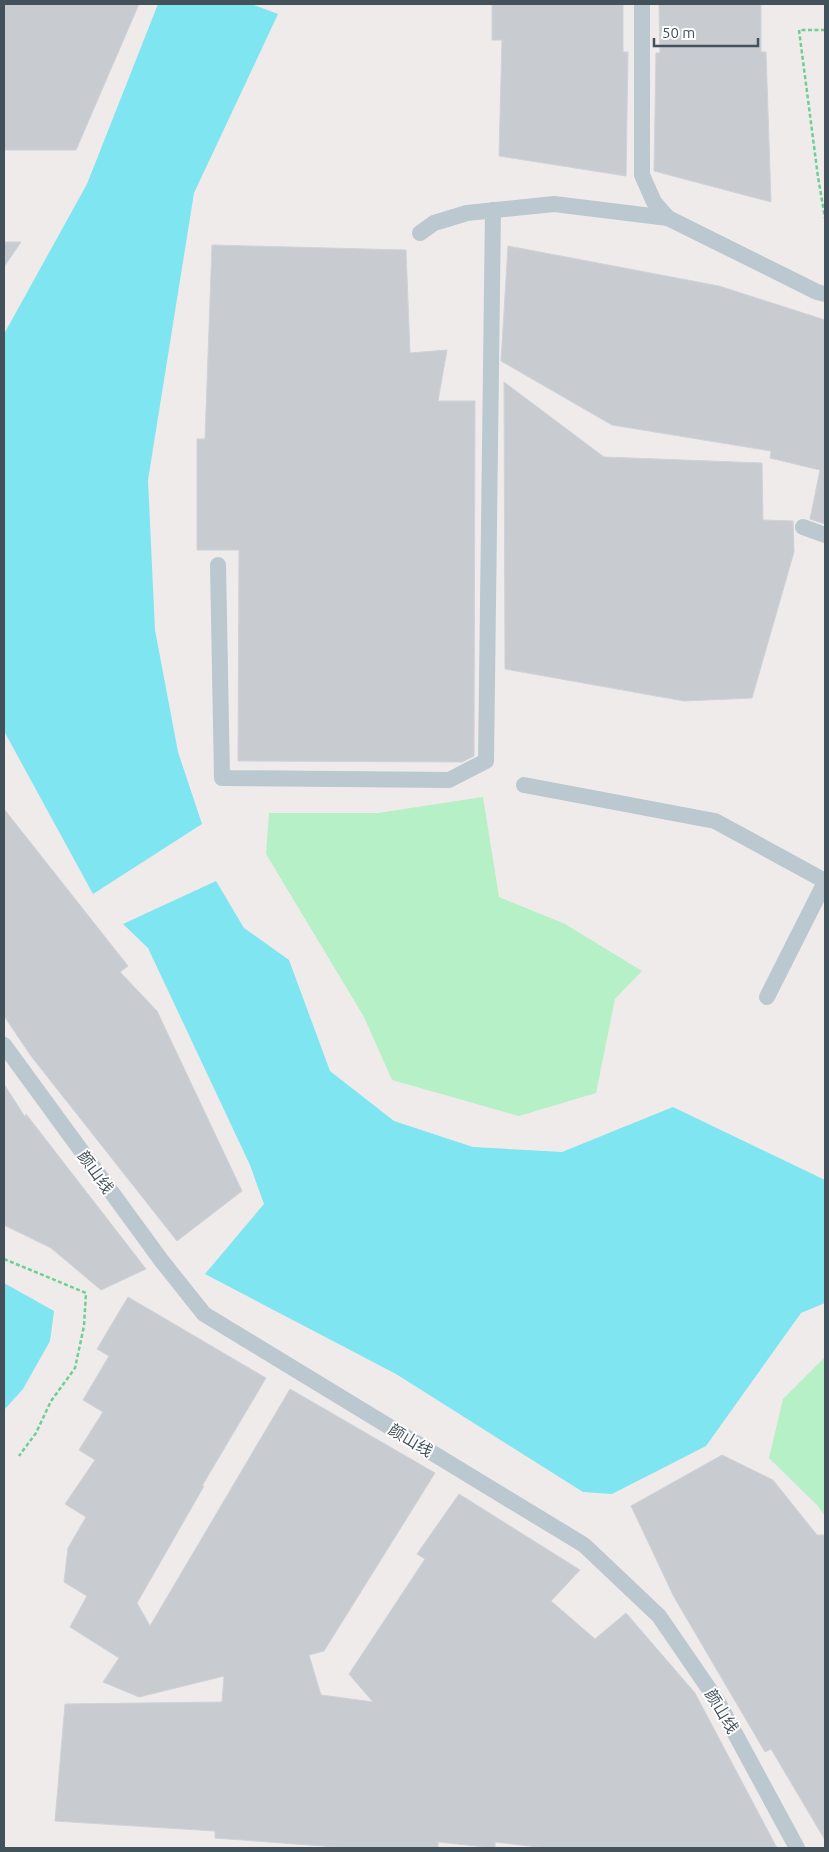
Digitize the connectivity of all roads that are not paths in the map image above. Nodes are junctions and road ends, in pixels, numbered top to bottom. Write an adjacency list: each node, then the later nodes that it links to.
1 (642, 4): 3 (street)
2 (493, 210): 3 (street); 4 (street); 8 (street)
3 (668, 218): 5 (street)
4 (420, 233)
5 (825, 294)
6 (803, 527): 7 (street)
7 (825, 535)
8 (218, 565)
9 (524, 785): 10 (street)
10 (825, 882): 11 (street)
11 (767, 997)
12 (4, 1045): 13 (street, 颜山线)
13 (797, 1848)

